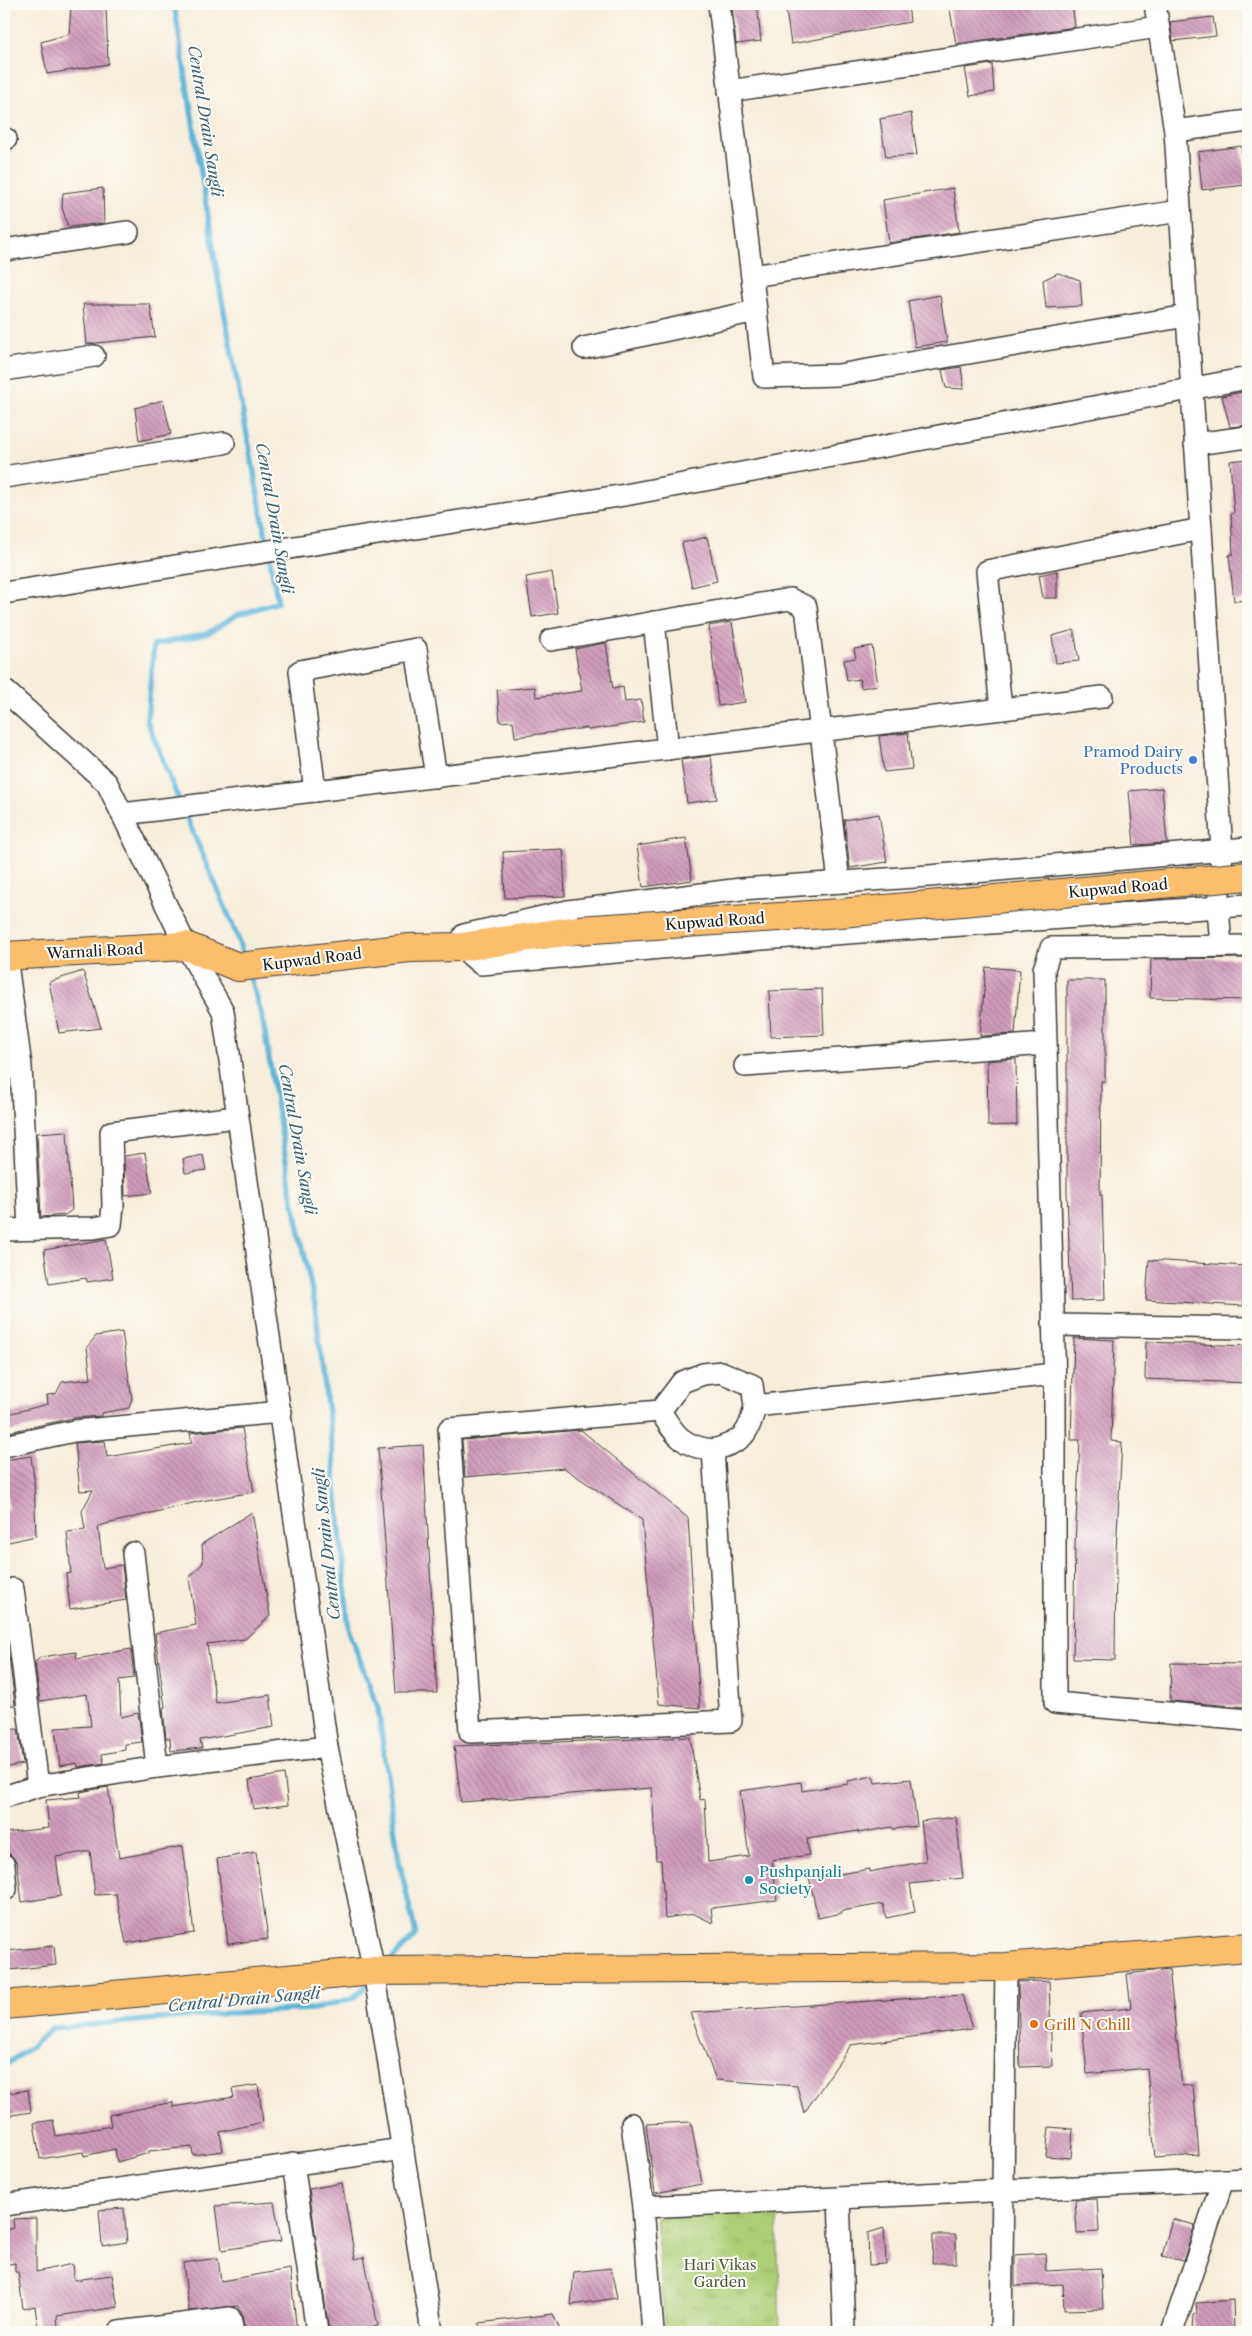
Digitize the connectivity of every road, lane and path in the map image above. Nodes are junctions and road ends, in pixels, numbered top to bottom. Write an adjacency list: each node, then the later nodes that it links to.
1 (719, 4): 4 (street)
2 (1155, 4): 3 (street)
3 (1158, 27): 4 (street); 6 (street)
4 (729, 91): 10 (street)
5 (1248, 120): 6 (street)
6 (1175, 131): 7 (street)
7 (1180, 211): 10 (street); 12 (street)
8 (128, 232): 9 (street)
9 (4, 250)
10 (752, 276): 11 (street)
11 (756, 312): 12 (street); 13 (street)
12 (1187, 316): 17 (street)
13 (584, 348)
14 (94, 356): 15 (street)
15 (4, 370)
16 (1248, 378): 17 (street)
17 (1191, 390): 20 (street); 23 (street)
18 (1248, 436): 20 (street)
19 (224, 443): 21 (street)
20 (1195, 444): 22 (street)
21 (4, 477)
22 (1200, 529): 28 (street); 35 (street)
23 (4, 593)
24 (654, 622): 25 (street); 29 (street); 30 (street)
25 (551, 640)
26 (4, 690): 33 (street)
27 (1102, 697): 28 (street)
28 (1001, 709): 29 (street)
29 (820, 730): 30 (street); 37 (street)
30 (668, 749): 31 (street)
31 (436, 777): 32 (street); 32 (street)
32 (315, 791): 33 (street)
33 (122, 814): 41 (street)
34 (1248, 848): 35 (street)
35 (1222, 851): 37 (street); 39 (street)
36 (1248, 876): 44 (main road, Kupwad Road, bridge)
37 (839, 882): 45 (street)
38 (1248, 905): 39 (street)
39 (1218, 908): 40 (street); 42 (street)
40 (1042, 918): 44 (street); 46 (street)
41 (186, 946): 45 (main road, Kupwad Road); 47 (main road, Warnali Road); 50 (street)
42 (1220, 946): 43 (street); 46 (street)
43 (1248, 946)
44 (461, 947): 45 (main road, Kupwad Road)
45 (410, 948)
46 (1051, 948): 48 (street)
47 (5, 956): 51 (street)
48 (1046, 1044): 49 (street); 53 (street)
49 (745, 1066)
50 (237, 1117): 51 (street); 58 (street)
51 (29, 1229): 52 (street)
52 (4, 1230)
53 (1053, 1325): 54 (street); 55 (street)
54 (1248, 1328)
55 (1054, 1374): 56 (street); 63 (street)
56 (755, 1406): 57 (street); 60 (street)
57 (660, 1411): 60 (street); 60 (street)
58 (281, 1412): 59 (street); 64 (street)
59 (4, 1446)
60 (713, 1450)
61 (132, 1553): 65 (street)
62 (13, 1589): 66 (street)
63 (1248, 1720)
64 (327, 1748): 65 (street); 72 (street)
65 (157, 1767): 66 (street)
66 (38, 1786): 67 (street)
67 (4, 1797)
68 (4, 1865): 69 (street)
69 (4, 1890)
70 (1248, 1947): 71 (main road)
71 (1006, 1967): 72 (main road); 79 (street)
72 (374, 1971): 73 (main road); 75 (street)
73 (4, 2005)
74 (632, 2124): 82 (street)
75 (403, 2149): 76 (street); 86 (street)
76 (293, 2163): 81 (street); 85 (street)
77 (1248, 2179): 78 (street)
78 (1222, 2180): 79 (street); 90 (street)
79 (1003, 2191): 80 (street); 89 (street)
80 (839, 2198): 82 (street); 88 (street)
81 (4, 2205)
82 (643, 2207): 87 (street)
83 (119, 2332): 84 (street)
84 (233, 2332)
85 (316, 2332)
86 (432, 2332)
87 (653, 2332)
88 (844, 2332)
89 (1002, 2332)
90 (1172, 2332)

